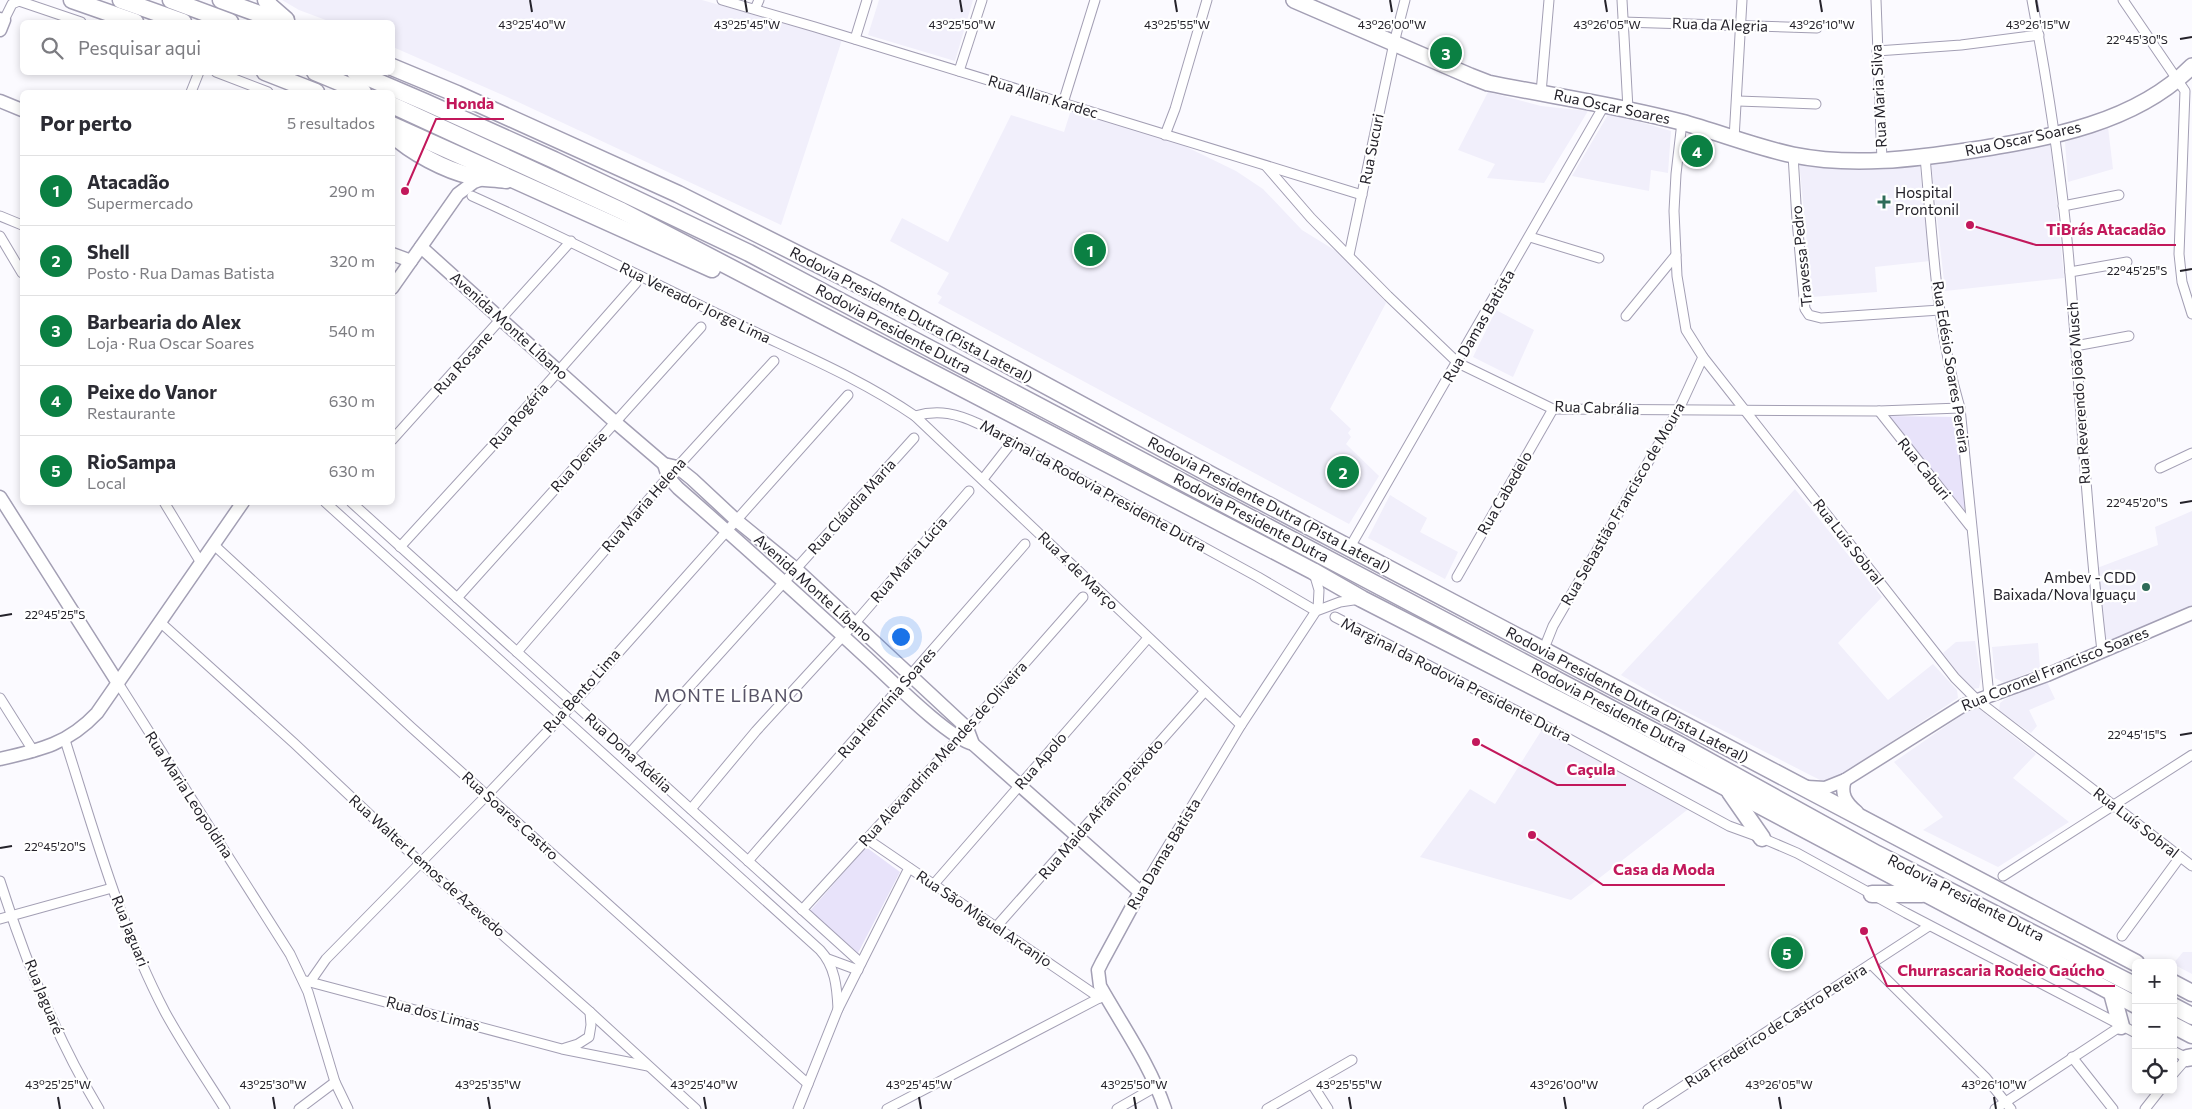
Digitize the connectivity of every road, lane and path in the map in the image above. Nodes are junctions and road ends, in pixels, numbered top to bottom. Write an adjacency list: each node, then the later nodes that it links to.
1 (72, 0): 22 (highway)
2 (121, 0): 23 (highway)
3 (171, 0): 24 (highway)
4 (221, 0): 25 (highway)
5 (266, 0): 26 (highway)
6 (722, 0): 20 (street, Rua Allan Kardec)
7 (759, 0): 20 (street)
8 (867, 0): 32 (street)
9 (982, 0): 37 (street)
10 (1096, 0): 52 (street)
11 (1206, 0): 60 (street)
12 (1405, 0): 33 (street, Rua Sucuri)
13 (1548, 0): 48 (street)
14 (1622, 0): 27 (street)
15 (1742, 0): 29 (street)
16 (1876, 0): 34 (street, Rua Maria Silva)
17 (2032, 0): 31 (street, Rua Reverendo João Musch)
18 (2123, 0): 43 (street)
19 (1304, 2): 33 (main road, Rua Oscar Soares)
20 (755, 10): 32 (street, Rua Allan Kardec)
21 (75, 20): 28 (street)
22 (129, 20)
23 (177, 20)
24 (225, 20)
25 (276, 20)
26 (286, 20)
27 (1622, 22): 29 (street, Rua da Alegria); 57 (street)
28 (1, 23)
29 (1740, 26): 30 (street, Rua da Alegria); 51 (street)
30 (1817, 28)
31 (2039, 35): 34 (street); 61 (street, Rua Reverendo João Musch)
32 (855, 39): 37 (street, Rua Allan Kardec)
33 (1394, 44): 48 (main road, Rua Oscar Soares); 74 (street, Rua Sucuri)
34 (1877, 51): 68 (street, Rua Maria Silva)
35 (2192, 66): 43 (main road, Rua Oscar Soares)
36 (395, 69): 134 (highway, Rodovia Presidente Dutra (Pista Lateral))
37 (960, 71): 52 (street, Rua Allan Kardec)
38 (198, 75): 44 (street)
39 (224, 75): 45 (street)
40 (273, 75): 46 (highway)
41 (322, 75): 47 (highway)
42 (362, 75): 202 (highway, Rodovia Presidente Dutra)
43 (2179, 80): 49 (street); 61 (main road, Rua Oscar Soares)
44 (192, 90)
45 (263, 90)
46 (311, 90)
47 (358, 90)
48 (1541, 93): 53 (main road, Rua Oscar Soares)
49 (2189, 100): 95 (street)
50 (0, 101): 56 (street)
51 (1738, 101): 54 (street); 63 (street)
52 (1062, 103): 60 (street, Rua Allan Kardec)
53 (1606, 104): 57 (main road, Rua Oscar Soares); 81 (street, Rua Damas Batista)
54 (1816, 104)
55 (395, 106): 96 (highway, Rodovia Presidente Dutra)
56 (20, 109)
57 (1628, 109): 58 (main road, Rua Oscar Soares)
58 (1682, 122): 63 (main road, Rua Oscar Soares); 86 (street, Rua Luís Sobral)
59 (395, 126): 72 (highway)
60 (1165, 135): 69 (street, Rua Allan Kardec)
61 (2056, 135): 67 (main road, Rua Oscar Soares); 77 (street, Rua Reverendo João Musch)
62 (395, 136): 65 (highway)
63 (1734, 139): 66 (main road, Rua Oscar Soares)
64 (395, 144): 65 (street)
65 (417, 153): 70 (highway)
66 (1793, 155): 68 (main road, Rua Oscar Soares); 94 (street, Travessa Pedro)
67 (1925, 157): 68 (main road, Rua Oscar Soares); 94 (street, Rua Edésio Soares Pereira)
68 (1882, 162)
69 (1266, 166): 74 (street, Rua Allan Kardec); 85 (street, Rua Cabrália)
70 (458, 172): 71 (highway); 73 (street)
71 (485, 178): 72 (highway); 73 (street)
72 (522, 183): 96 (highway)
73 (458, 194): 83 (street)
74 (1362, 195): 85 (street, Rua Sucuri)
75 (2119, 195): 77 (street)
76 (472, 196): 82 (street, Rua Vereador Jorge Lima)
77 (2063, 206): 91 (street, Rua Reverendo João Musch)
78 (0, 216): 79 (street)
79 (20, 224)
80 (0, 236): 90 (street)
81 (1530, 237): 87 (street); 104 (street, Rua Damas Batista)
82 (571, 241): 98 (street, Rua Rosane); 112 (street, Rua Vereador Jorge Lima)
83 (421, 247): 88 (street); 98 (street, Avenida Monte Líbano)
84 (395, 255): 88 (street)
85 (1349, 255): 104 (street, Rua Cabrália)
86 (1676, 255): 97 (street); 102 (street, Rua Luís Sobral)
87 (1598, 258)
88 (411, 261): 93 (street)
89 (2127, 262): 91 (street)
90 (20, 270)
91 (2070, 272): 101 (street, Rua Reverendo João Musch)
92 (636, 283): 105 (street, Rua Rogéria)
93 (395, 284)
94 (1940, 310): 107 (street, Rua Edésio Soares Pereira)
95 (2192, 314)
96 (822, 315): 137 (highway, Rodovia Presidente Dutra)
97 (1626, 316)
98 (502, 320): 105 (street, Avenida Monte Líbano); 114 (street, Rua Rosane)
99 (701, 327): 113 (street, Rua Denise)
100 (2130, 336): 101 (street)
101 (2075, 346): 151 (street, Rua Reverendo João Musch)
102 (1703, 357): 109 (street, Rua Sebastião Francisco de Moura); 110 (street, Rua Luís Sobral)
103 (774, 361): 118 (street, Rua Maria Helena)
104 (1458, 363): 108 (street, Rua Cabrália); 134 (street, Rua Damas Batista)
105 (559, 371): 113 (street, Avenida Monte Líbano); 133 (street, Rua Rogéria)
106 (848, 395): 128 (street, Rua Bento Lima)
107 (1960, 408): 111 (street, Rua Cabrália); 129 (street, Rua Edésio Soares Pereira)
108 (1553, 409): 109 (street, Rua Cabrália); 138 (street, Rua Cabedelo)
109 (1679, 409): 110 (street, Rua Cabrália); 150 (street, Rua Sebastião Francisco de Moura)
110 (1744, 409): 111 (street, Rua Cabrália); 158 (street, Rua Luís Sobral)
111 (1878, 411): 129 (street, Rua Caburi)
112 (915, 416): 116 (street, Marginal da Rodovia Presidente Dutra); 121 (street, Rua 4 de Março)
113 (614, 422): 118 (street, Avenida Monte Líbano); 141 (street, Rua Denise)
114 (395, 437)
115 (914, 438): 136 (street, Rua Cláudia Maria)
116 (1012, 442): 121 (street); 143 (street, Marginal da Rodovia Presidente Dutra)
117 (2192, 453): 119 (street)
118 (671, 466): 120 (street); 128 (street, Avenida Monte Líbano)
119 (2160, 468)
120 (668, 477): 130 (street, Avenida Monte Líbano); 152 (street, Rua Maria Helena)
121 (983, 480): 149 (street, Rua 4 de Março)
122 (969, 491): 147 (street, Rua Maria Lúcia)
123 (0, 497): 154 (street, Rua Maria Leopoldina)
124 (166, 505): 135 (street)
125 (241, 505): 132 (street)
126 (329, 505): 160 (street, Rua Dona Adélia)
127 (354, 505): 133 (street, Rua Dona Adélia)
128 (736, 520): 130 (street, Rua Bento Lima); 136 (street, Avenida Monte Líbano)
129 (1970, 527): 158 (street, Rua Edésio Soares Pereira)
130 (726, 530): 139 (street, Avenida Monte Líbano); 159 (street, Rua Bento Lima)
131 (1026, 544): 153 (street, Rua Hermínia Soares)
132 (214, 545): 135 (street); 172 (street, Rua Soares Castro)
133 (400, 546): 141 (street, Rua Dona Adélia)
134 (1350, 547): 150 (highway, Rodovia Presidente Dutra (Pista Lateral))
135 (202, 563): 146 (street)
136 (796, 569): 139 (street, Rua Cláudia Maria); 147 (street, Avenida Monte Líbano)
137 (1313, 571): 142 (highway, Rodovia Presidente Dutra); 143 (street)
138 (1457, 577)
139 (784, 582): 148 (street, Avenida Monte Líbano); 165 (street, Rua Cláudia Maria)
140 (1083, 597): 162 (street, Rua Alexandrina Mendes de Oliveira)
141 (457, 598): 152 (street, Rua Dona Adélia)
142 (1362, 599): 143 (street); 171 (highway, Rodovia Presidente Dutra)
143 (1317, 610): 161 (street, Rua Damas Batista)
144 (2192, 613): 151 (street, Rua Coronel Francisco Soares)
145 (1335, 617): 177 (street, Marginal da Rodovia Presidente Dutra)
146 (160, 622): 154 (street); 181 (street, Rua Walter Lemos de Azevedo)
147 (854, 624): 148 (street, Rua Maria Lúcia); 153 (street, Avenida Monte Líbano)
148 (842, 635): 155 (street, Avenida Monte Líbano); 174 (street, Rua Maria Lúcia)
149 (1148, 638): 156 (street, Rua 4 de Março); 169 (street, Rua Apolo)
150 (1543, 651): 170 (highway, Rodovia Presidente Dutra (Pista Lateral))
151 (2102, 651): 158 (street, Rua Coronel Francisco Soares)
152 (517, 652): 159 (street, Rua Dona Adélia)
153 (911, 676): 155 (street, Rua Hermínia Soares); 162 (street, Avenida Monte Líbano)
154 (118, 683): 163 (street); 201 (street, Rua Maria Leopoldina)
155 (900, 688): 162 (street, Avenida Monte Líbano); 180 (street, Rua Hermínia Soares)
156 (1205, 691): 161 (street, Rua 4 de Março); 176 (street, Rua Maida Afrânio Peixoto)
157 (0, 698): 164 (street)
158 (1983, 698): 168 (street, Rua Coronel Francisco Soares); 173 (street, Rua Luís Sobral)
159 (573, 703): 160 (street, Rua Bento Lima); 165 (street, Rua Dona Adélia)
160 (561, 717): 172 (street, Rua Bento Lima); 197 (street, Rua Dona Adélia)
161 (1241, 725): 188 (street, Rua Damas Batista)
162 (963, 733): 169 (street, Avenida Monte Líbano); 178 (street, Rua Alexandrina Mendes de Oliveira)
163 (66, 740): 164 (street); 187 (street, Rua Jaguari)
164 (34, 752): 167 (street)
165 (629, 754): 174 (street, Rua Dona Adélia)
166 (2192, 756): 173 (street)
167 (0, 759)
168 (1845, 780): 170 (street, Rua Coronel Francisco Soares); 175 (street)
169 (1020, 785): 176 (street, Avenida Monte Líbano); 186 (street, Rua Apolo)
170 (1802, 787): 175 (highway, Rodovia Presidente Dutra (Pista Lateral))
171 (1729, 790): 177 (highway); 190 (highway, Rodovia Presidente Dutra)
172 (487, 795): 181 (street, Rua Bento Lima); 222 (street, Rua Soares Castro)
173 (2114, 806): 179 (street, Rua Luís Sobral); 184 (street)
174 (691, 809): 180 (street, Rua Dona Adélia)
175 (1868, 822): 198 (highway, Rodovia Presidente Dutra (Pista Lateral))
176 (1078, 836): 188 (street, Avenida Monte Líbano); 195 (street, Rua Maida Afrânio Peixoto)
177 (1762, 838): 189 (street, Marginal da Rodovia Presidente Dutra)
178 (867, 839): 183 (street, Rua São Miguel Arcanjo); 191 (street, Rua Alexandrina Mendes de Oliveira)
179 (2180, 857): 182 (street, Rua Luís Sobral); 196 (street)
180 (748, 861): 191 (street, Rua Dona Adélia)
181 (421, 863): 201 (street, Rua Bento Lima); 210 (street, Rua Walter Lemos de Azevedo)
182 (2192, 866)
183 (909, 868): 186 (street, Rua São Miguel Arcanjo); 200 (street)
184 (2003, 876)
185 (0, 881): 192 (street, Rua Jaguaré)
186 (934, 884): 195 (street, Rua São Miguel Arcanjo)
187 (112, 888): 192 (street); 228 (street, Rua Jaguari)
188 (1140, 892): 206 (street, Rua Damas Batista)
189 (1872, 894): 190 (highway); 194 (street, Marginal da Rodovia Presidente Dutra)
190 (1926, 894): 205 (highway, Rodovia Presidente Dutra)
191 (802, 910): 200 (street, Rua Dona Adélia)
192 (11, 916): 193 (street); 227 (street, Rua Jaguaré)
193 (0, 919)
194 (1929, 926): 199 (street, Rua Frederico de Castro Pereira); 213 (street, Marginal da Rodovia Presidente Dutra)
195 (996, 927): 206 (street, Rua São Miguel Arcanjo)
196 (2122, 936)
197 (828, 959): 200 (street, Rua Dona Adélia); 209 (street)
198 (2132, 961)
199 (1871, 964): 226 (street); 238 (street, Rua Frederico de Castro Pereira)
200 (859, 966): 209 (street)
201 (306, 981): 215 (street, Rua dos Limas); 221 (street, Rua Maria Leopoldina)
202 (2132, 984)
203 (2177, 985): 204 (highway)
204 (2192, 992)
205 (2112, 993): 207 (highway, Rodovia Presidente Dutra); 213 (highway)
206 (1103, 996): 224 (street, Rua Damas Batista); 233 (street)
207 (2134, 1004)
208 (2177, 1008): 211 (highway)
209 (838, 1009): 222 (street)
210 (590, 1012): 215 (street); 219 (street, Rua Walter Lemos de Azevedo)
211 (2192, 1016)
212 (2177, 1027): 214 (highway)
213 (2128, 1029): 217 (street)
214 (2192, 1035)
215 (562, 1049): 219 (street, Rua dos Limas)
216 (2186, 1056): 220 (street)
217 (2072, 1057): 226 (street); 241 (street)
218 (1352, 1060): 223 (street)
219 (648, 1066): 231 (street, Rua Walter Lemos de Azevedo)
220 (2177, 1068)
221 (335, 1082): 229 (street); 230 (street, Rua Maria Leopoldina)
222 (808, 1084): 232 (street)
223 (1312, 1084): 236 (street); 237 (street)
224 (1157, 1086): 234 (street); 235 (street, Rua Damas Batista)
225 (2157, 1094): 242 (street)
226 (2005, 1101): 239 (street); 240 (street)
227 (99, 1109)
228 (225, 1109)
229 (299, 1109)
230 (348, 1109)
231 (696, 1109)
232 (798, 1109)
233 (887, 1109)
234 (1117, 1109)
235 (1165, 1109)
236 (1267, 1109)
237 (1328, 1109)
238 (1648, 1109)
239 (1995, 1109)
240 (2011, 1109)
241 (2113, 1109)
242 (2145, 1109)

